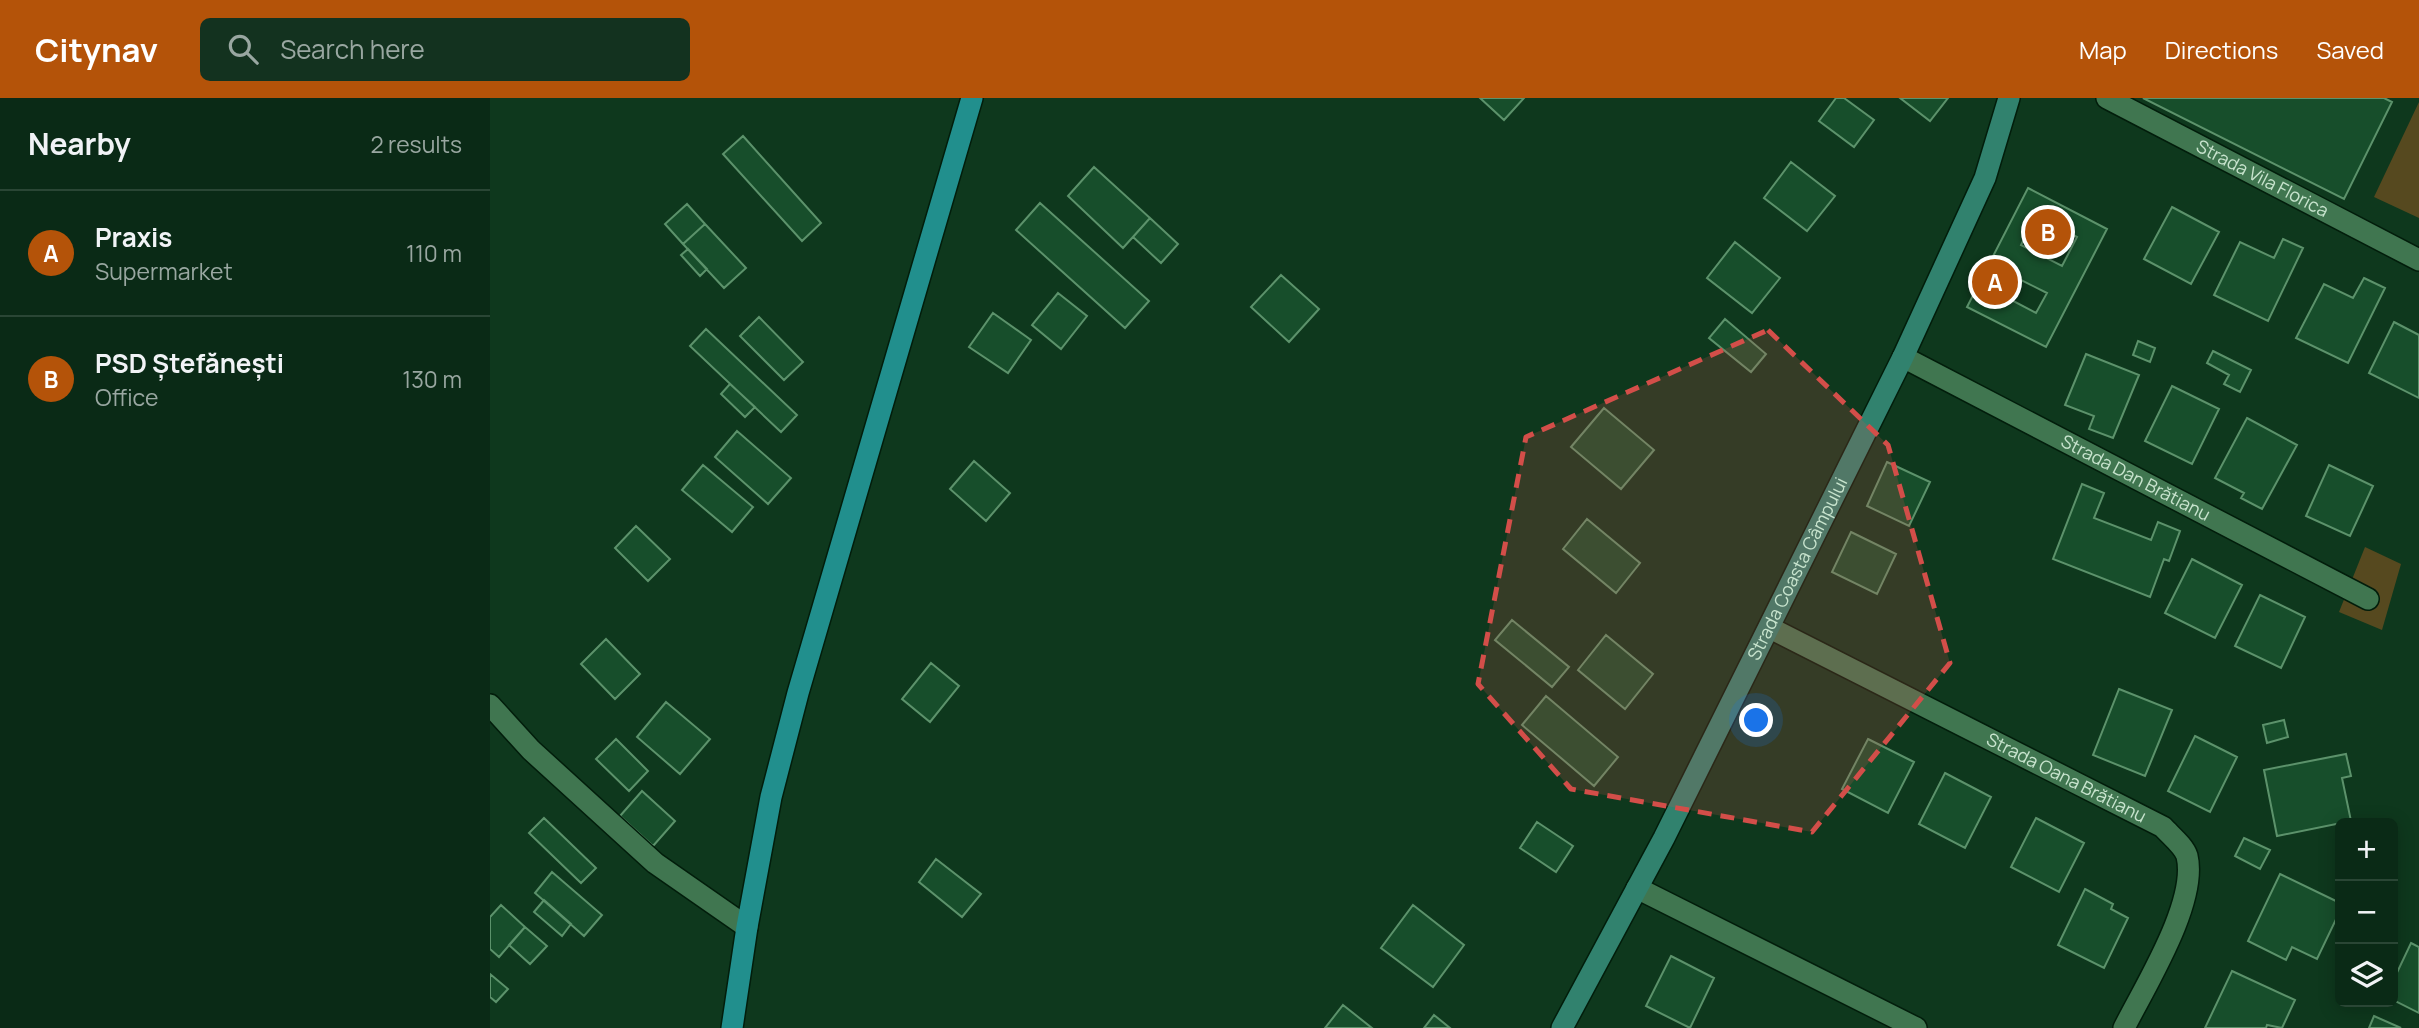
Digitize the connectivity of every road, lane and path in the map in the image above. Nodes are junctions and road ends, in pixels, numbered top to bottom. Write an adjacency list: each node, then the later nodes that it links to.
1 (972, 98): 10 (main road)
2 (2009, 98): 5 (street, Strada Coasta Câmpului)
3 (2107, 98): 4 (street, Strada Vila Florica)
4 (2419, 260)
5 (1903, 357): 6 (street, Strada Dan Brătianu); 7 (street, Strada Coasta Câmpului)
6 (2368, 599)
7 (1770, 628): 9 (street, Strada Coasta Câmpului); 14 (street, Strada Oana Brătianu)
8 (490, 705): 10 (street)
9 (1637, 888): 12 (street, Strada Coasta Câmpului); 13 (street)
10 (747, 927): 11 (main road)
11 (732, 1028)
12 (1562, 1028)
13 (1916, 1028)
14 (2124, 1028)

